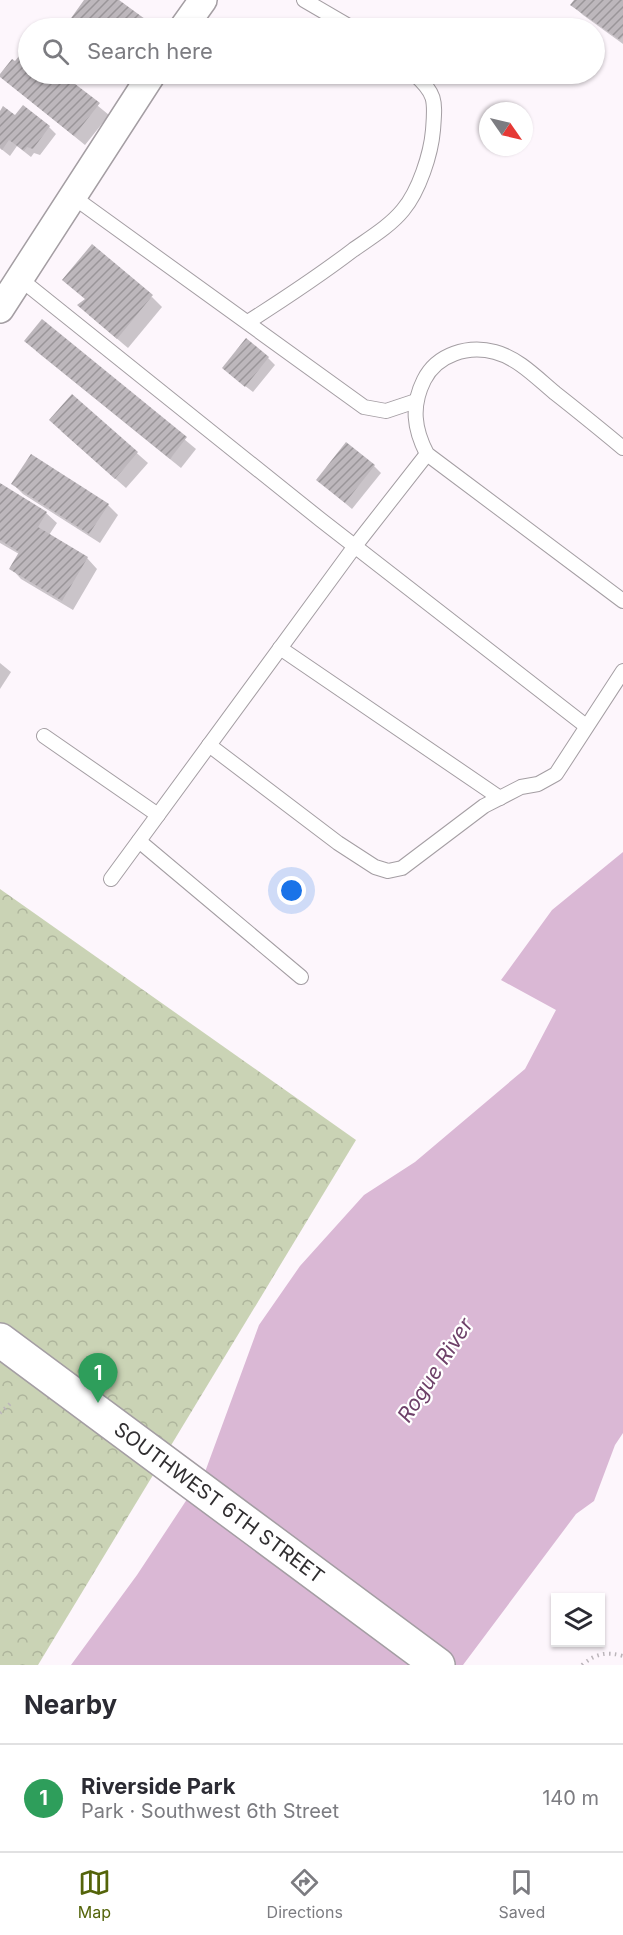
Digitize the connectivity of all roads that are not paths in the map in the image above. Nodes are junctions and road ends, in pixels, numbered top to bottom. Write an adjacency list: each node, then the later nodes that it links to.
1 (203, 0): 3 (street)
2 (304, 0): 4 (lane)
3 (190, 18)
4 (335, 18)
5 (145, 84): 7 (street)
6 (425, 84): 10 (lane)
7 (72, 196): 8 (street); 10 (lane)
8 (19, 278): 9 (street); 14 (lane)
9 (0, 309)
10 (248, 322): 11 (lane)
11 (416, 401): 12 (lane); 13 (lane)
12 (623, 448)
13 (427, 454): 14 (lane); 15 (lane)
14 (355, 546): 16 (lane); 18 (lane)
15 (623, 601)
16 (280, 648): 20 (lane); 21 (lane)
17 (623, 671): 18 (lane)
18 (586, 726): 21 (lane)
19 (44, 736): 22 (lane)
20 (209, 745): 21 (lane); 22 (lane)
21 (500, 798)
22 (158, 815): 23 (lane)
23 (139, 841): 24 (lane); 25 (lane)
24 (111, 879)
25 (300, 976)
26 (5, 1344): 27 (highway, SOUTHWEST 6TH STREET)
27 (438, 1665)

